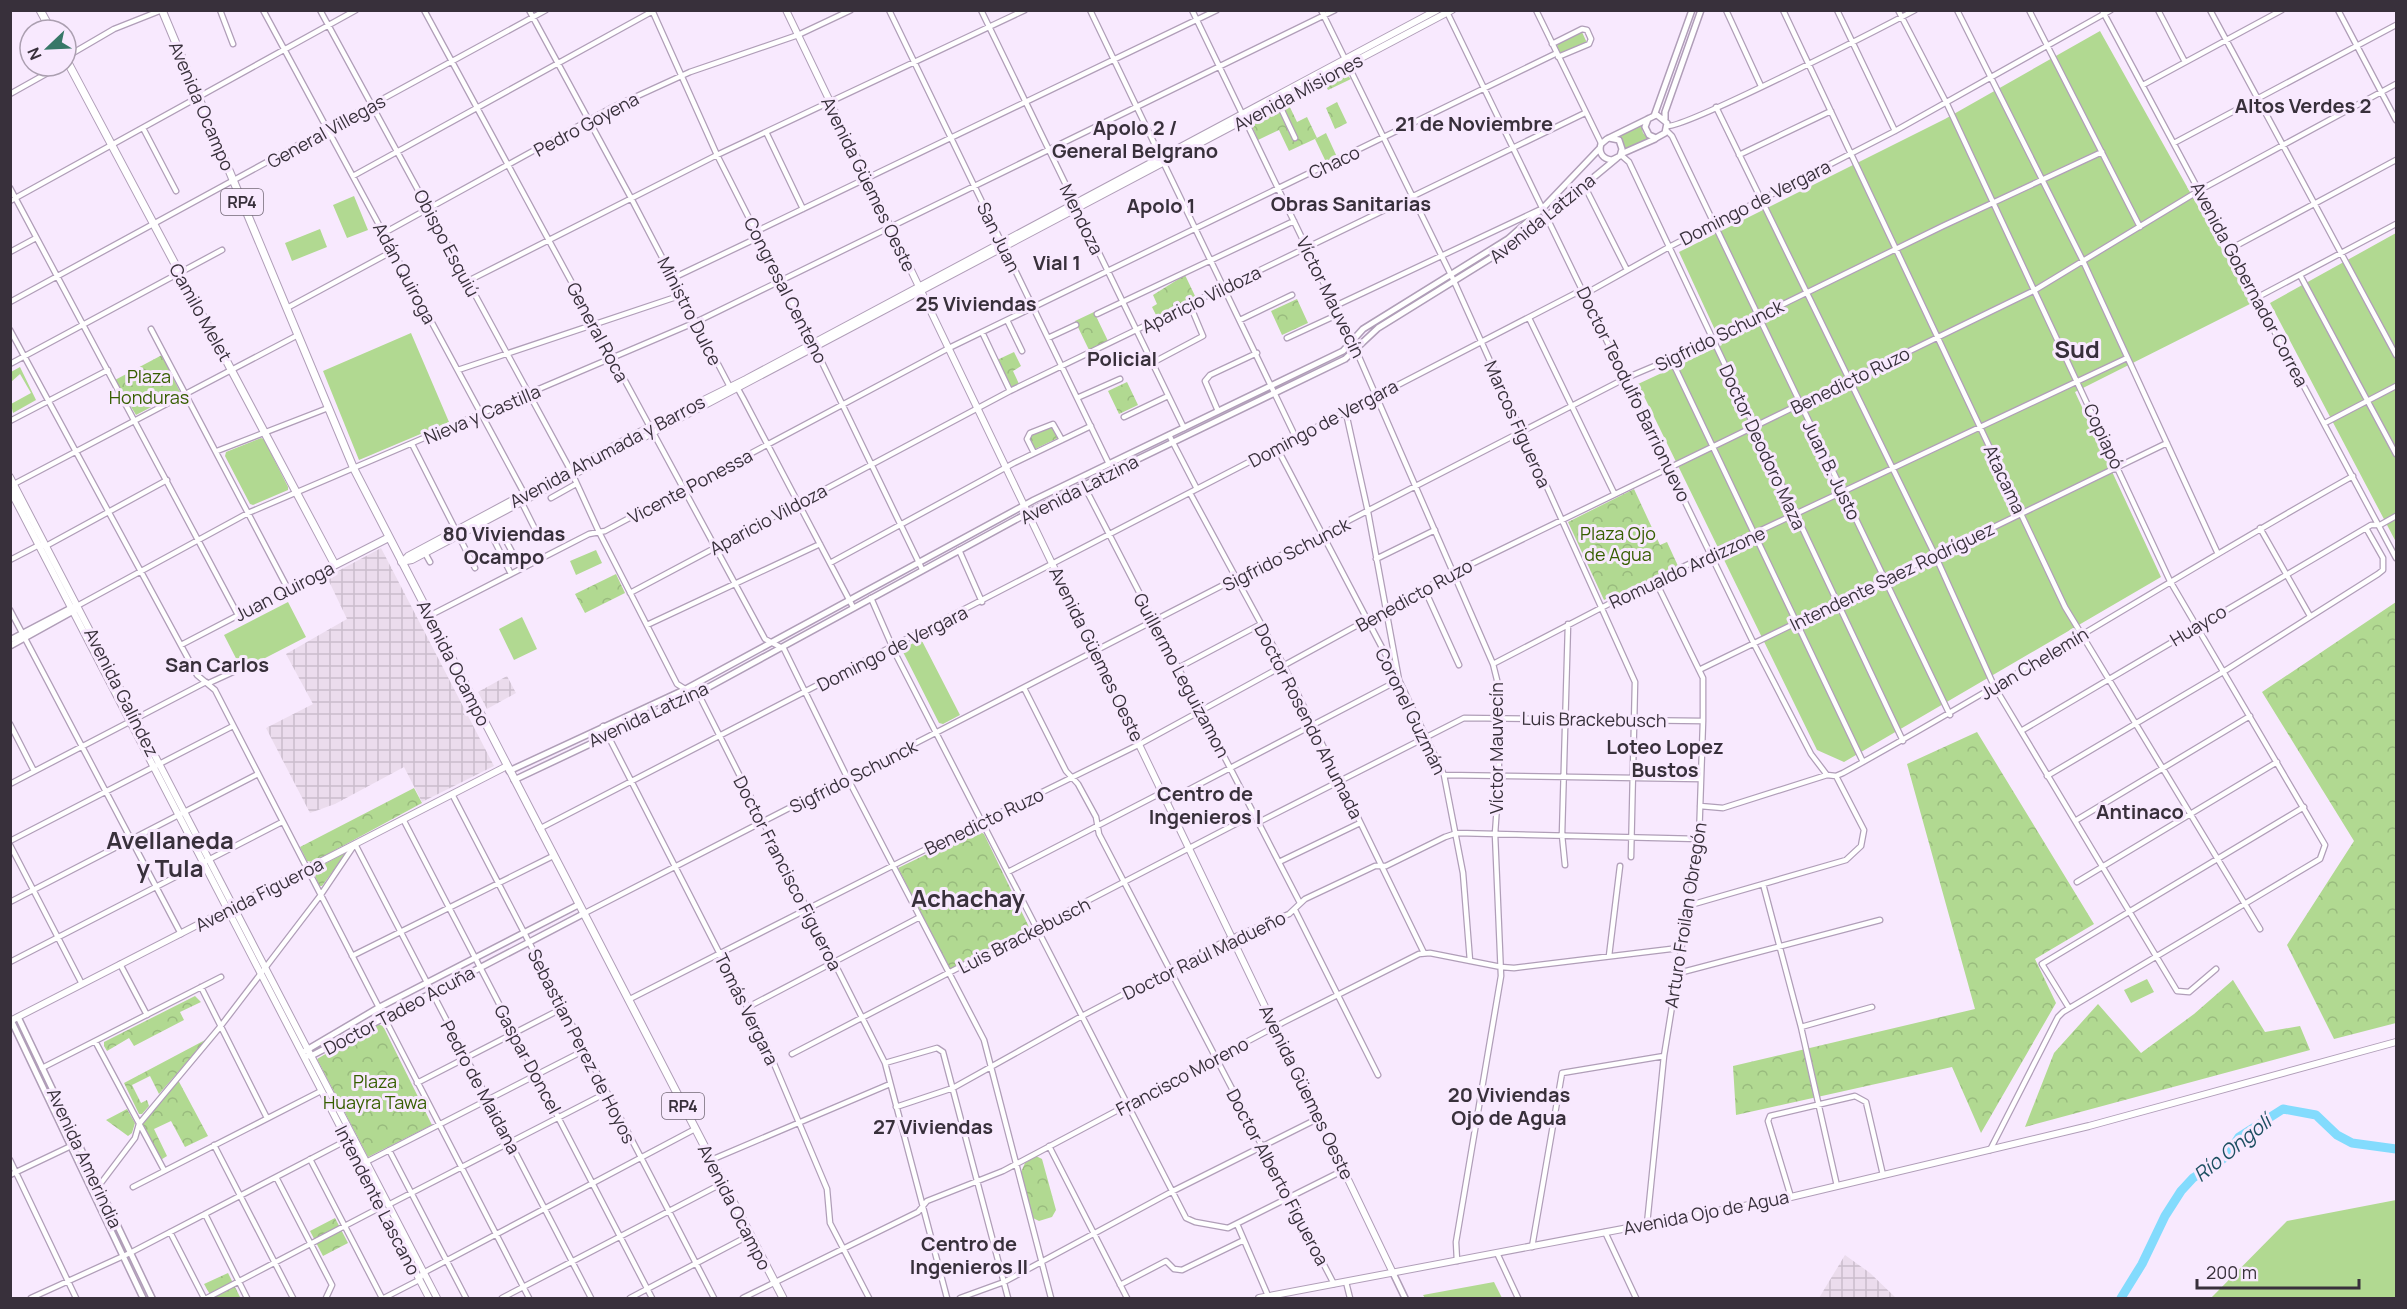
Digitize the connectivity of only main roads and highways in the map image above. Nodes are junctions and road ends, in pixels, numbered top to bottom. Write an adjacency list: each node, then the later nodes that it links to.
1 (162, 10): 15 (main road, Avenida Ocampo / RP4)
2 (786, 10): 8 (main road, Avenida Güemes Oeste)
3 (1437, 10): 5 (main road, Avenida Misiones)
4 (1448, 11): 5 (main road, Avenida Misiones)
5 (1346, 63): 7 (main road, Avenida Misiones); 7 (main road, Avenida Misiones)
6 (76, 78): 17 (main road, Camilo Melet)
7 (1244, 117): 8 (main road, Avenida Misiones)
8 (920, 290): 9 (main road, Avenida Ahumada y Barros); 25 (main road, Avenida Güemes Oeste)
9 (814, 346): 10 (main road, Avenida Ahumada y Barros); 10 (main road, Avenida Ahumada y Barros)
10 (651, 430): 11 (main road, Avenida Ahumada y Barros)
11 (572, 474): 14 (main road, Avenida Ahumada y Barros); 14 (main road, Avenida Ahumada y Barros)
12 (10, 477): 13 (main road, Avenida Galíndez)
13 (12, 487): 19 (main road, Avenida Galíndez)
14 (458, 533): 16 (main road, Avenida Ahumada y Barros); 16 (main road, Avenida Ahumada y Barros)
15 (388, 538): 16 (main road, Avenida Ocampo / RP4); 17 (main road, Juan Quiroga)
16 (401, 562): 18 (main road, Avenida Ocampo / RP4)
17 (335, 565)
18 (508, 768): 19 (main road, Avenida Figueroa); 29 (main road, Avenida Ocampo / RP4)
19 (231, 908): 20 (main road, Intendente Lascano); 21 (main road, Avenida Figueroa)
20 (263, 971): 23 (main road, Intendente Lascano); 23 (main road, Intendente Lascano)
21 (13, 1019)
22 (2397, 1042): 25 (main road, Avenida Ojo de Agua)
23 (350, 1138): 24 (main road, Intendente Lascano); 24 (main road, Intendente Lascano)
24 (385, 1206): 27 (main road, Intendente Lascano); 28 (main road, Intendente Lascano)
25 (1393, 1273): 26 (main road, Avenida Ojo de Agua)
26 (1269, 1298): 30 (main road, Avenida Ojo de Agua)
27 (429, 1299)
28 (437, 1299)
29 (783, 1299)
30 (1259, 1299)

